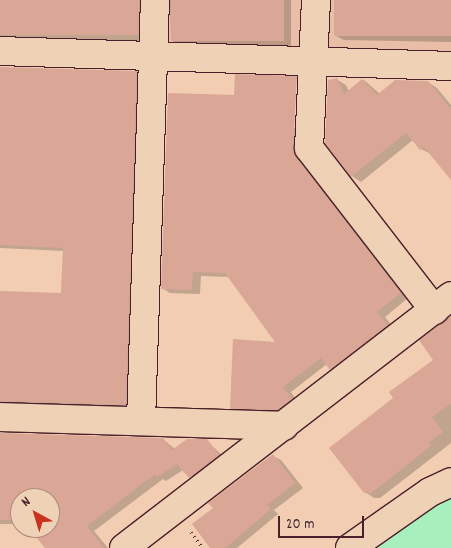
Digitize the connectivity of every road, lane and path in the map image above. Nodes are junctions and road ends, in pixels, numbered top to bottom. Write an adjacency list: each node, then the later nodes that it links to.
1 (155, 0): 4 (street)
2 (316, 0): 5 (street)
3 (0, 51): 4 (street)
4 (154, 56): 5 (street); 9 (street)
5 (313, 61): 6 (street); 7 (street)
6 (451, 66)
7 (442, 303): 10 (street)
8 (0, 417): 9 (street)
9 (141, 421): 10 (street)
10 (284, 426): 12 (street)
11 (451, 482): 13 (street)
12 (124, 548)
13 (350, 548)

